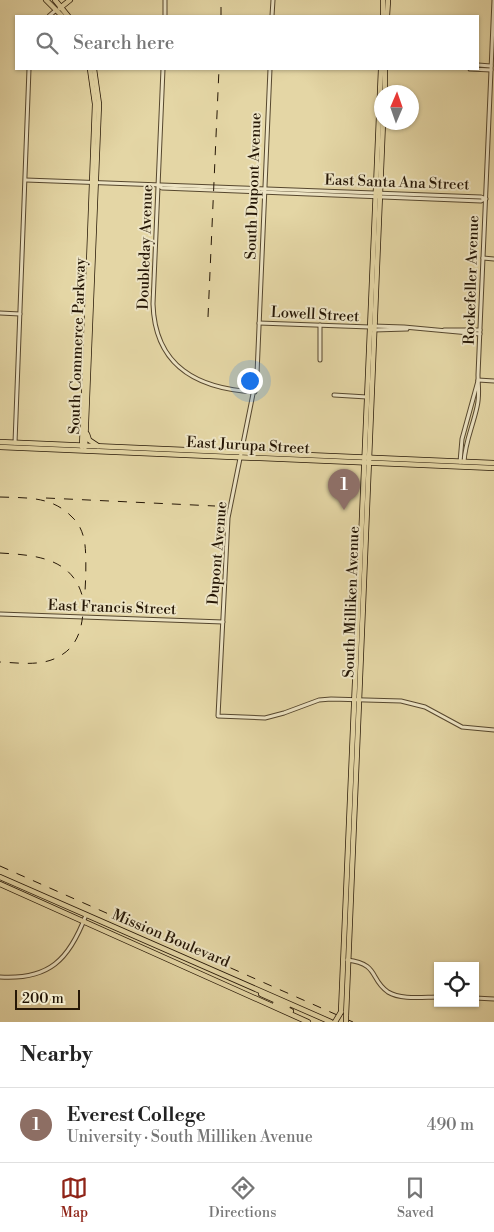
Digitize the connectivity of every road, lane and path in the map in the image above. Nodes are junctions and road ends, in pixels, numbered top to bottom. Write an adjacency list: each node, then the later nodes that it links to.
1 (46, 0): 8 (main road)
2 (70, 0): 8 (main road)
3 (166, 0): 11 (street)
4 (272, 0): 12 (street)
5 (383, 0): 13 (main road)
6 (388, 0): 14 (main road)
7 (494, 0): 16 (street, Rockefeller Avenue)
8 (59, 4): 9 (street); 10 (main road)
9 (50, 15)
10 (67, 15)
11 (165, 15)
12 (272, 15)
13 (383, 15)
14 (387, 15)
15 (479, 65): 16 (street)
16 (491, 68): 17 (street); 32 (street, Rockefeller Avenue)
17 (479, 69)
18 (30, 70): 27 (street)
19 (90, 70): 28 (main road, South Commerce Parkway)
20 (94, 70): 28 (main road, South Commerce Parkway)
21 (163, 70): 29 (street, Doubleday Avenue)
22 (270, 70): 30 (street, South Dupont Avenue)
23 (380, 70): 31 (main road, South Milliken Avenue)
24 (386, 70): 25 (main road)
25 (385, 85)
26 (382, 130): 31 (main road, South Milliken Avenue)
27 (26, 180): 28 (street, East Santa Ana Street); 37 (street)
28 (94, 183): 29 (street, East Santa Ana Street); 48 (main road, South Commerce Parkway); 53 (main road, South Commerce Parkway)
29 (158, 185): 30 (street, East Santa Ana Street); 45 (street, Doubleday Avenue)
30 (265, 190): 31 (street, East Santa Ana Street); 35 (street, South Dupont Avenue)
31 (378, 195): 32 (street, East Santa Ana Street); 40 (main road, South Milliken Avenue)
32 (486, 199): 33 (street, Rockefeller Avenue)
33 (483, 258): 34 (street); 41 (street, Rockefeller Avenue)
34 (494, 258)
35 (260, 304): 38 (street, Dupont Avenue)
36 (0, 313): 37 (street)
37 (20, 314): 50 (street)
38 (259, 323): 39 (street, Lowell Street); 45 (street, Dupont Avenue)
39 (320, 325): 40 (street, Lowell Street); 42 (street)
40 (373, 327): 41 (street, Lowell Street); 47 (main road, South Milliken Avenue); 55 (main road, South Milliken Avenue)
41 (480, 332): 43 (street, Rockefeller Avenue)
42 (320, 360)
43 (478, 380): 44 (street); 58 (street, Rockefeller Avenue)
44 (494, 381)
45 (254, 392): 54 (street, Dupont Avenue)
46 (334, 395): 47 (street)
47 (367, 397): 55 (main road, South Milliken Avenue)
48 (86, 430): 51 (main road); 53 (main road, South Commerce Parkway)
49 (0, 442): 50 (main road, East Jurupa Street)
50 (15, 445): 52 (main road, East Jurupa Street); 53 (main road, East Jurupa Street)
51 (101, 447): 53 (main road, East Jurupa Street); 54 (main road, East Jurupa Street)
52 (0, 448)
53 (83, 448): 54 (main road, East Jurupa Street)
54 (241, 455): 55 (main road, East Jurupa Street); 57 (main road, East Jurupa Street); 61 (street, Dupont Avenue)
55 (367, 458): 57 (main road, South Milliken Avenue); 58 (main road, East Jurupa Street)
56 (494, 463): 58 (main road, East Jurupa Street)
57 (366, 464): 58 (main road, East Jurupa Street); 62 (main road, South Milliken Avenue)
58 (462, 464): 59 (main road, East Jurupa Street)
59 (494, 468)
60 (0, 614): 61 (street, East Francis Street)
61 (223, 622): 62 (street, Dupont Avenue)
62 (357, 700): 63 (street); 69 (main road, South Milliken Avenue)
63 (494, 730)
64 (0, 877): 66 (main road, Mission Boulevard)
65 (0, 884): 67 (main road, Mission Boulevard)
66 (86, 915): 67 (street); 68 (main road, Mission Boulevard)
67 (84, 921): 70 (street); 71 (main road, Mission Boulevard)
68 (154, 944): 77 (main road); 79 (main road, Mission Boulevard)
69 (347, 960): 72 (main road, South Milliken Avenue); 73 (street)
70 (0, 978)
71 (237, 989): 77 (main road); 78 (main road, Mission Boulevard)
72 (345, 992): 76 (main road); 81 (main road, bridge)
73 (434, 997)
74 (479, 998): 75 (street)
75 (494, 999)
76 (341, 1012): 79 (main road, bridge); 80 (main road, bridge)
77 (320, 1021): 79 (main road)
78 (308, 1022)
79 (331, 1022)
80 (340, 1022)
81 (346, 1022)

